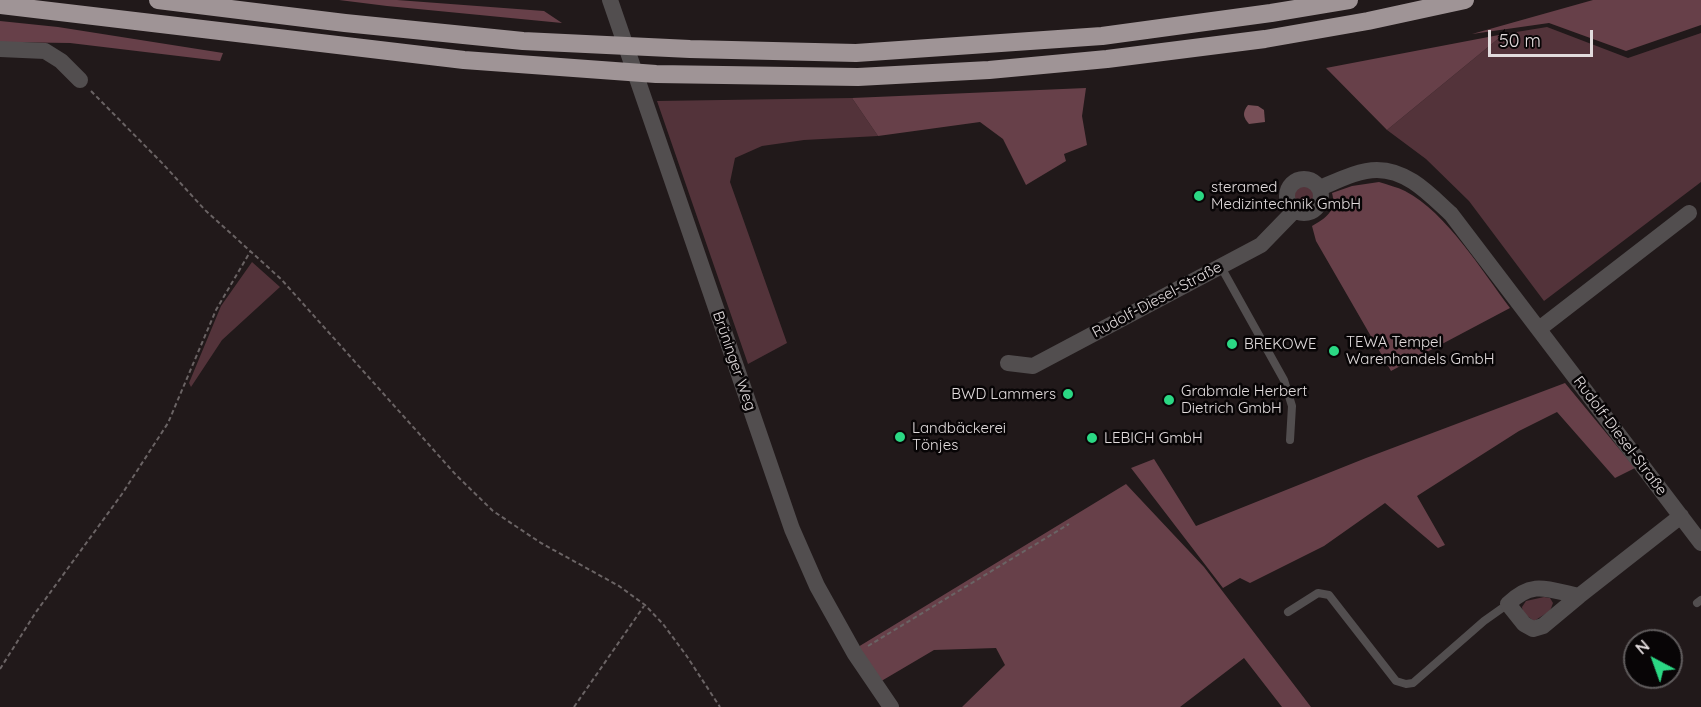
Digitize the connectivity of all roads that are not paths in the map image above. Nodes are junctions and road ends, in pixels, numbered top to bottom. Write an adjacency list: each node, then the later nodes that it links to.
1 (158, 0): 2 (highway)
2 (1349, 0)
3 (1465, 0): 5 (highway)
4 (611, 2): 20 (street, Brüninger Weg)
5 (0, 5)
6 (0, 49): 7 (street)
7 (80, 80)
8 (1320, 188): 9 (street, Rudolf-Diesel-Straße); 9 (street); 12 (street, Rudolf-Diesel-Straße)
9 (1295, 210): 11 (street, Rudolf-Diesel-Straße)
10 (1689, 213): 12 (street)
11 (1221, 267): 13 (street, Rudolf-Diesel-Straße); 14 (lane)
12 (1539, 329): 15 (street, Rudolf-Diesel-Straße)
13 (1008, 363)
14 (1290, 440)
15 (1681, 516): 16 (street, Rudolf-Diesel-Straße); 17 (street)
16 (1701, 543)
17 (1579, 596): 18 (street); 18 (street)
18 (1508, 604): 19 (lane)
19 (1288, 612)
20 (891, 707)

